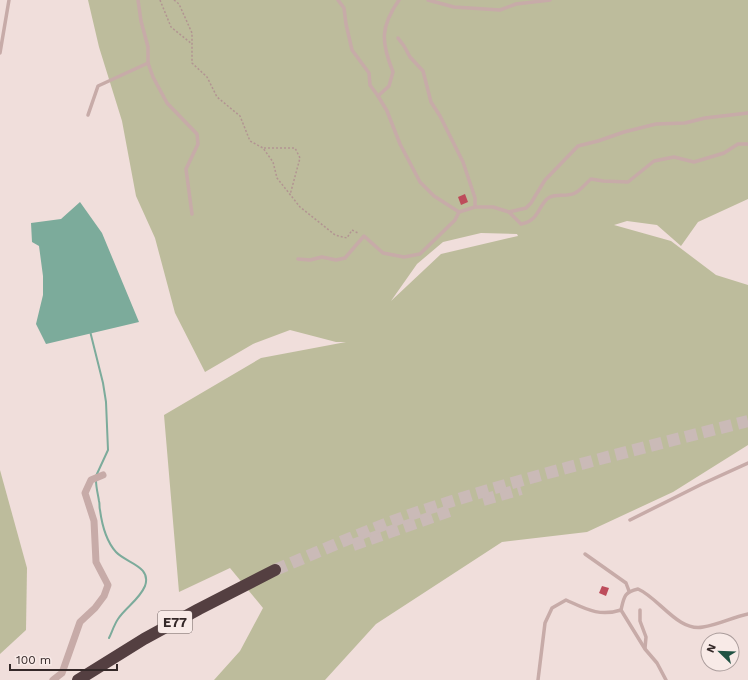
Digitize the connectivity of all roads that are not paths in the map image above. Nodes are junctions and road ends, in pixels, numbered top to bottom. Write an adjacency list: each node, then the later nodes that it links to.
1 (10, 0): 8 (lane)
2 (138, 0): 9 (lane)
3 (338, 0): 10 (lane)
4 (399, 0): 10 (lane)
5 (428, 0): 6 (lane)
6 (550, 0)
7 (398, 38): 14 (lane)
8 (0, 52)
9 (148, 63): 12 (lane); 17 (lane)
10 (378, 96): 15 (lane)
11 (748, 113): 16 (lane)
12 (88, 115)
13 (748, 144): 16 (lane)
14 (475, 207): 15 (lane); 16 (lane)
15 (459, 212): 18 (lane)
16 (508, 212)
17 (192, 214)
18 (298, 259)
19 (748, 463): 21 (lane)
20 (103, 475): 28 (street)
21 (630, 520)
22 (585, 554): 23 (lane)
23 (629, 591): 24 (lane); 26 (lane)
24 (621, 610): 27 (lane); 31 (lane)
25 (640, 610): 27 (lane)
26 (748, 614)
27 (645, 649): 32 (lane)
28 (53, 680)
29 (78, 680): 30 (highway, E77)
30 (90, 680)
31 (538, 680)
32 (666, 680)

